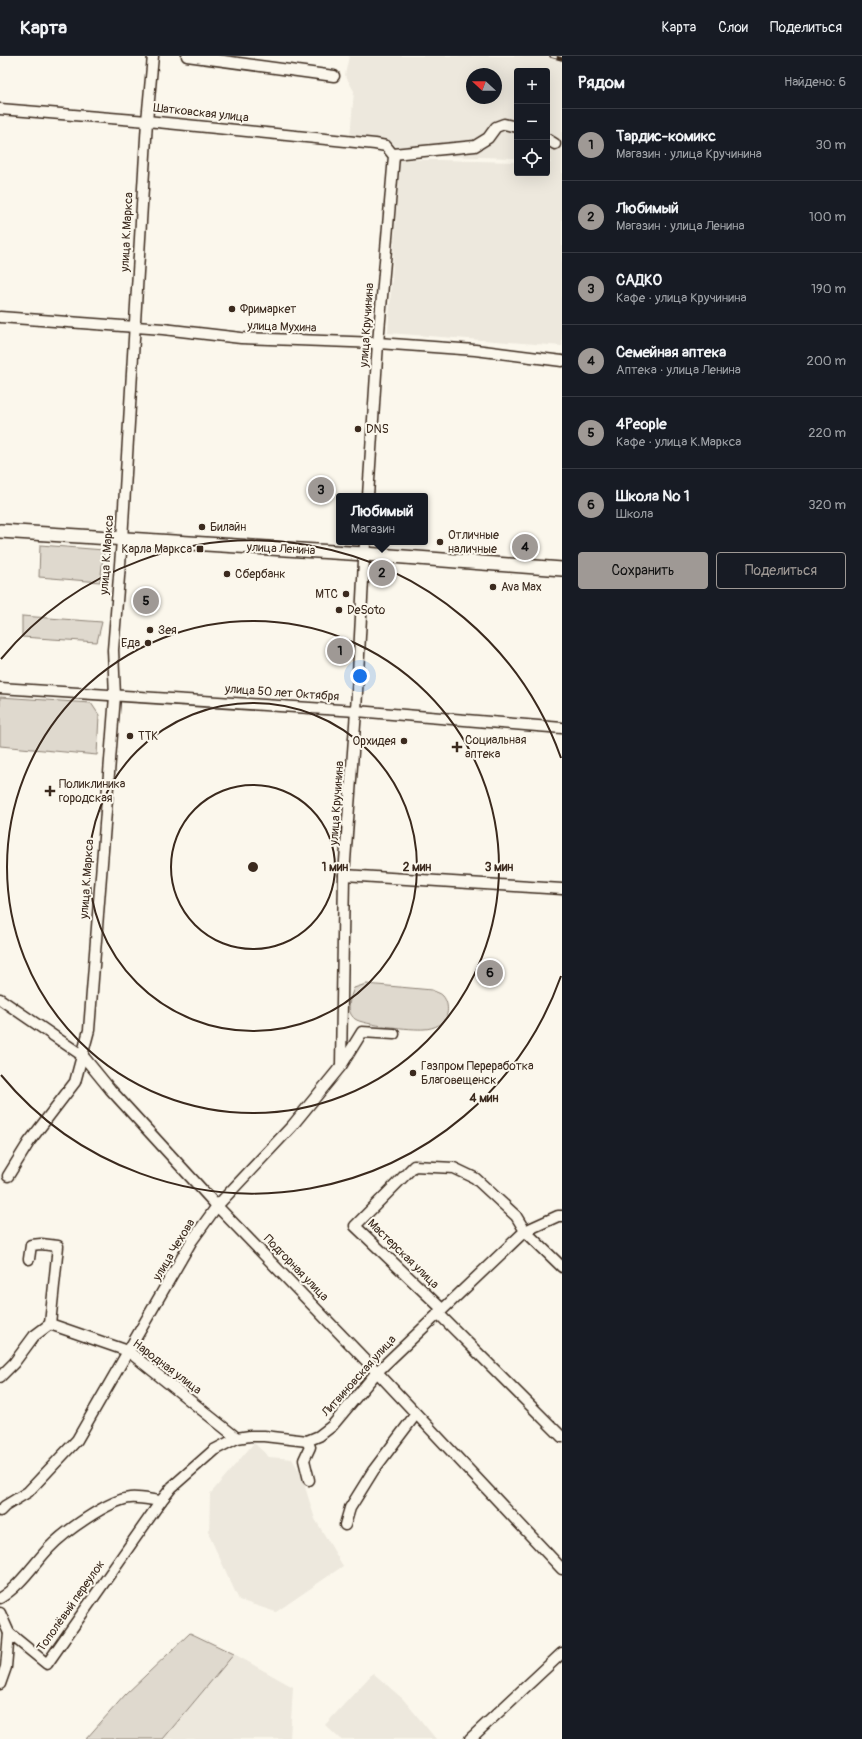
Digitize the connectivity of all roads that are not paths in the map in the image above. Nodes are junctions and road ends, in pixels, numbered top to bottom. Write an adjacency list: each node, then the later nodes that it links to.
1 (153, 56): 5 (street, улица К.Маркса)
2 (187, 56): 3 (street)
3 (334, 76)
4 (0, 109): 5 (street, Шатковская улица)
5 (147, 121): 7 (street, Шатковская улица); 9 (street, улица К.Маркса)
6 (514, 126): 7 (street)
7 (393, 155): 10 (street, улица Кручинина)
8 (0, 317): 9 (street, улица Мухина)
9 (135, 328): 10 (street, улица Мухина); 14 (street, улица К.Маркса)
10 (378, 343): 11 (street, улица Мухина); 12 (street, улица Кручинина)
11 (562, 360)
12 (368, 493)
13 (0, 531): 14 (main road, улица Ленина)
14 (122, 540): 15 (main road, улица Ленина); 18 (street, улица К.Маркса)
15 (365, 548): 16 (main road, улица Ленина); 19 (street, улица Кручинина)
16 (562, 569)
17 (0, 688): 18 (street, улица 50 лет Октября)
18 (115, 696): 19 (street, улица 50 лет Октября); 25 (street, улица К.Маркса)
19 (356, 711): 20 (street, улица 50 лет Октября); 21 (street, улица Кручинина)
20 (562, 728)
21 (344, 875): 22 (street); 26 (street, улица Кручинина)
22 (562, 889)
23 (0, 999): 25 (street, Подгорная улица)
24 (394, 1034): 26 (street, улица Чехова)
25 (83, 1056): 27 (street, улица К.Маркса); 28 (street, Подгорная улица)
26 (341, 1066): 28 (street, улица Чехова)
27 (8, 1176)
28 (217, 1206): 35 (street, улица Чехова); 36 (street, Подгорная улица)
29 (562, 1216): 30 (street, Литвиновская улица)
30 (525, 1231): 32 (street); 33 (street, Литвиновская улица); 33 (street, Мастерская улица)
31 (29, 1259): 34 (street)
32 (562, 1267)
33 (440, 1311): 36 (street, Литвиновская улица); 39 (street, Мастерская улица)
34 (50, 1324): 35 (street, Народная улица); 37 (street)
35 (128, 1351): 40 (street, Народная улица); 44 (street, улица Чехова)
36 (378, 1372): 38 (street, Подгорная улица); 41 (street, Литвиновская улица)
37 (0, 1377)
38 (416, 1414): 45 (street); 46 (street, Подгорная улица)
39 (562, 1437)
40 (237, 1438): 41 (street); 43 (street)
41 (307, 1441): 42 (street)
42 (309, 1480)
43 (161, 1500): 47 (street); 49 (street, Тополёвый переулок)
44 (0, 1511)
45 (345, 1525)
46 (562, 1569)
47 (0, 1598)
48 (0, 1613): 49 (street)
49 (9, 1633): 51 (street)
50 (562, 1653): 52 (street)
51 (0, 1684)
52 (470, 1739)

